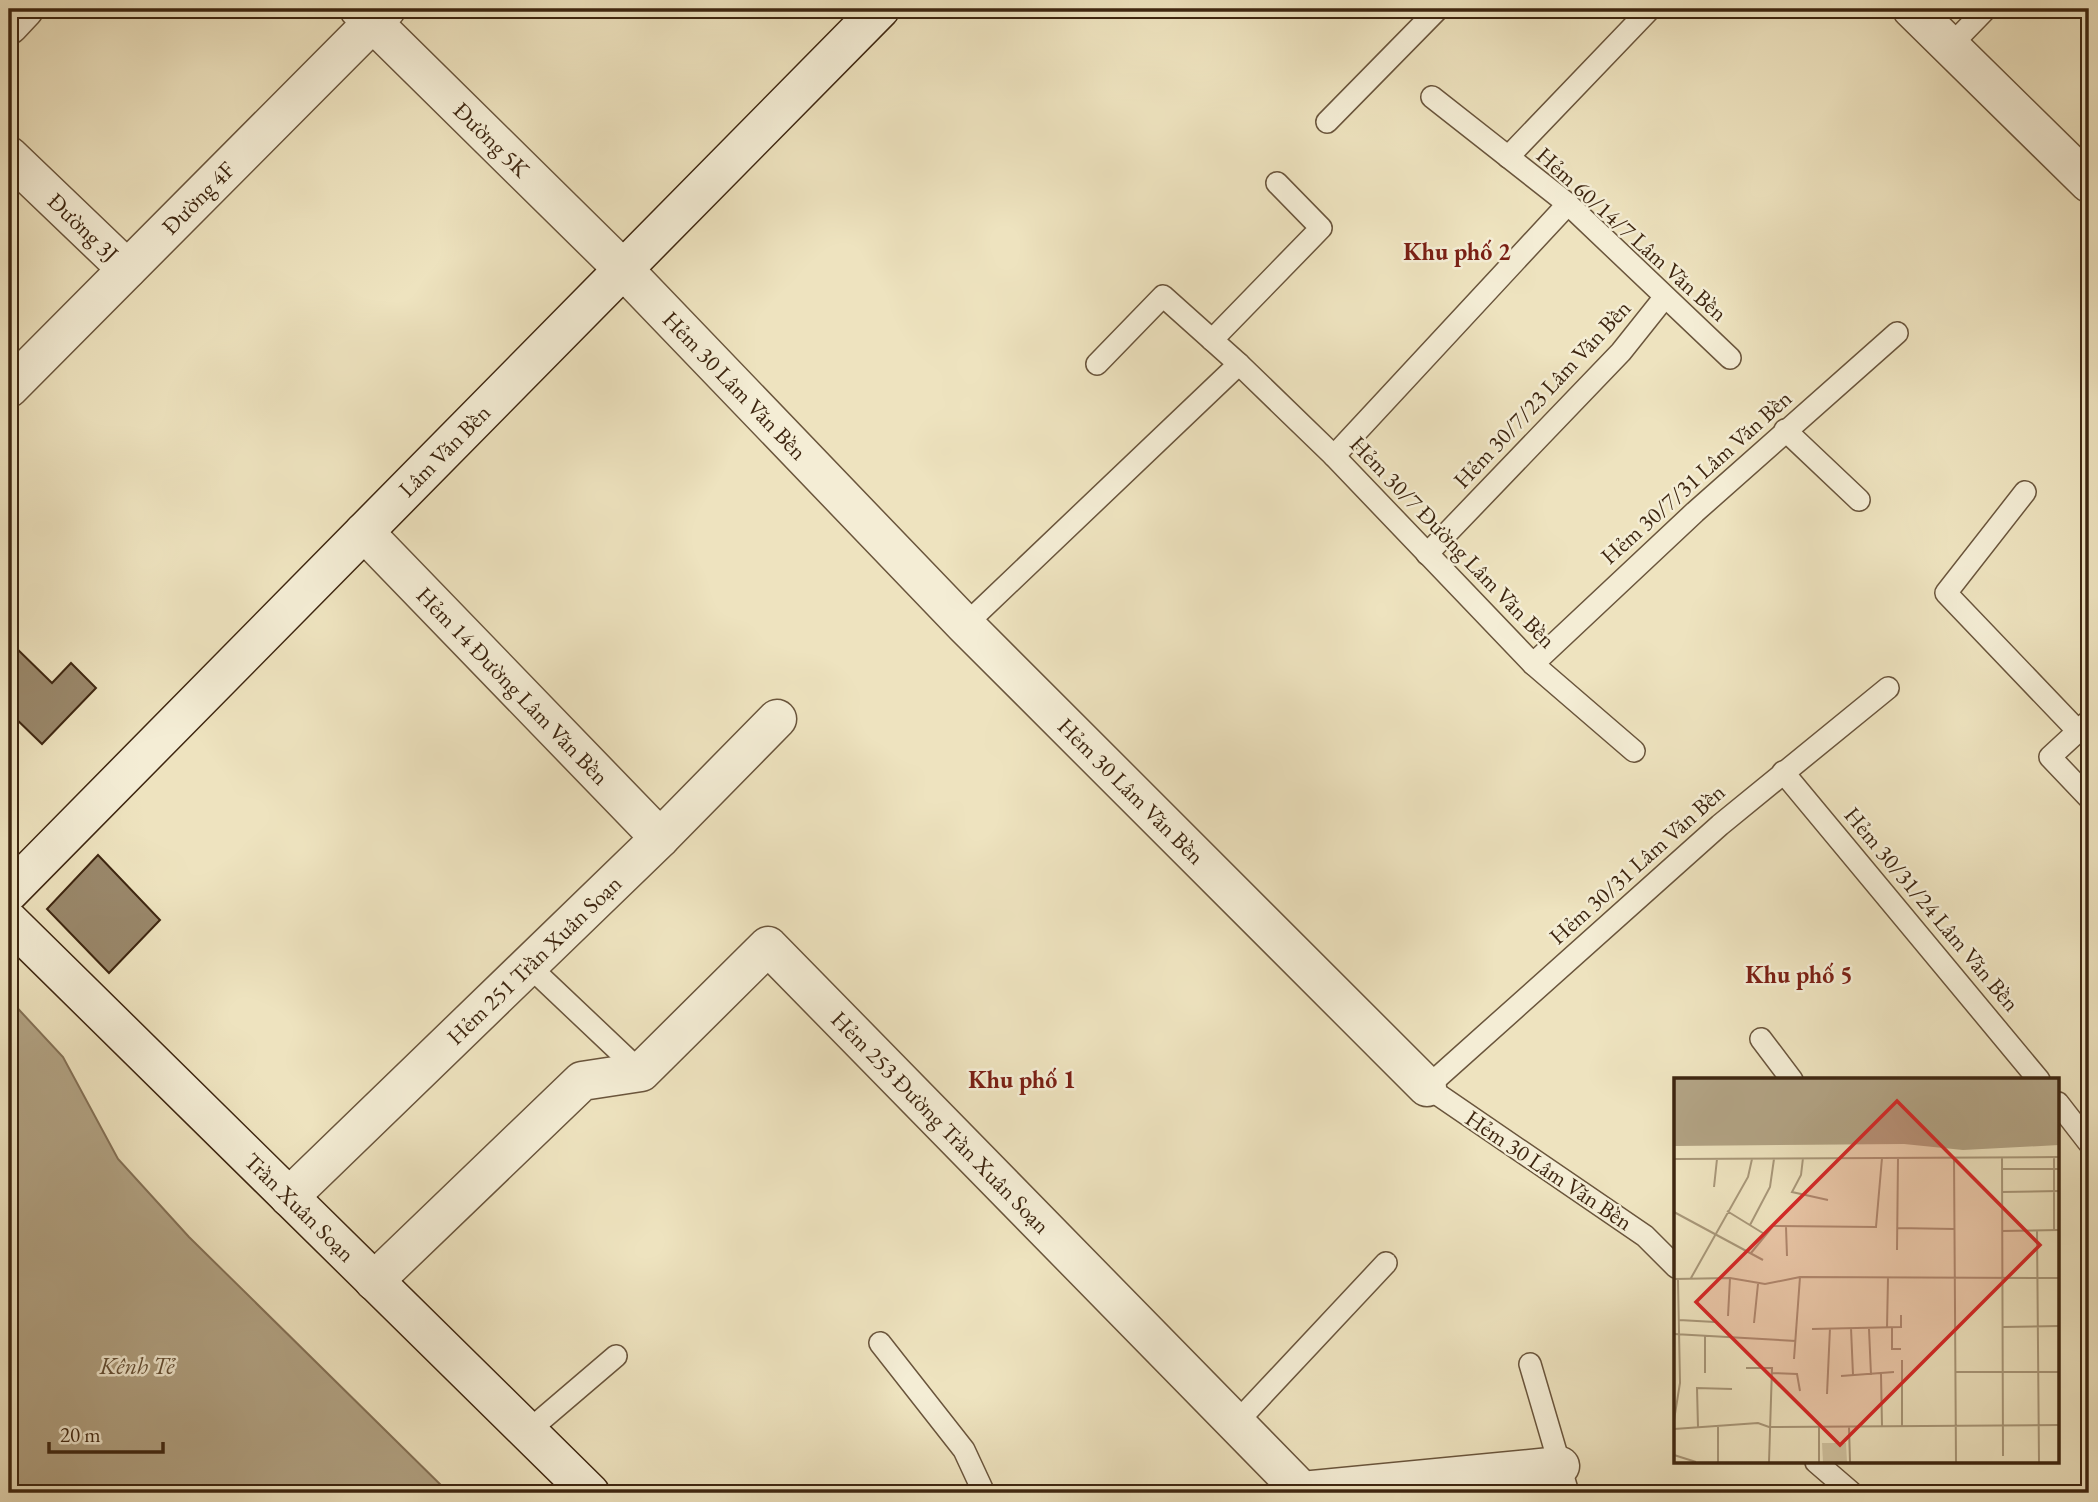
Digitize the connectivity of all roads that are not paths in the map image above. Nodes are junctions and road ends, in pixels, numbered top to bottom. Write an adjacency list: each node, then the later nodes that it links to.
1 (24, 9): 8 (street)
2 (880, 9): 18 (street, Lâm Văn Bền)
3 (1438, 9): 11 (lane)
4 (1650, 9): 13 (lane)
5 (1912, 9): 9 (street)
6 (1986, 9): 9 (lane)
7 (373, 13): 17 (street, Đường 4F); 18 (street, Đường 5K)
8 (9, 25)
9 (1950, 46): 15 (street)
10 (1432, 97): 13 (lane, Hẻm 60/14/7 Lâm Văn Bền)
11 (1327, 122)
12 (9, 156): 17 (street, Đường 3J)
13 (1508, 157): 16 (lane, Hẻm 60/14/7 Lâm Văn Bền)
14 (1277, 183): 21 (lane)
15 (2089, 183)
16 (1568, 204): 19 (lane, Hẻm 60/14/7 Lâm Văn Bền); 27 (lane)
17 (127, 269): 25 (street, Đường 4F)
18 (623, 269): 30 (street, Lâm Văn Bền); 32 (street, Hẻm 30 Lâm Văn Bền)
19 (1664, 298): 22 (lane, Hẻm 60/14/7 Lâm Văn Bền); 31 (lane, Hẻm 30/7/23 Lâm Văn Bền)
20 (1897, 333): 26 (lane, Hẻm 30/7/31 Lâm Văn Bền)
21 (1212, 340): 23 (lane, Hẻm 30/7 Đường Lâm Văn Bền); 24 (lane, Hẻm 30/7 Đường Lâm Văn Bền)
22 (1730, 358)
23 (1097, 364)
24 (1239, 364): 27 (lane, Hẻm 30/7 Đường Lâm Văn Bền); 32 (lane)
25 (9, 388)
26 (1785, 430): 29 (lane); 33 (lane, Hẻm 30/7/31 Lâm Văn Bền)
27 (1334, 456): 31 (lane, Hẻm 30/7 Đường Lâm Văn Bền)
28 (2025, 492): 36 (lane)
29 (1859, 500)
30 (364, 532): 40 (street, Hẻm 14 Đường Lâm Văn Bền); 41 (street, Lâm Văn Bền)
31 (1427, 554): 33 (lane, Hẻm 30/7 Đường Lâm Văn Bền)
32 (965, 625): 48 (street, Hẻm 30 Lâm Văn Bền)
33 (1532, 664): 37 (lane, Hẻm 30/7 Đường Lâm Văn Bền)
34 (1888, 688): 38 (lane, Hẻm 30/31 Lâm Văn Bền)
35 (777, 719): 40 (street, Hẻm 251 Trần Xuân Soạn)
36 (2083, 725): 39 (lane)
37 (1634, 751)
38 (1783, 772): 47 (lane, Hẻm 30/31/24 Lâm Văn Bền); 48 (lane, Hẻm 30/31 Lâm Văn Bền)
39 (2089, 798)
40 (660, 838): 43 (street, Hẻm 251 Trần Xuân Soạn)
41 (9, 892)
42 (9, 921): 51 (street, Trần Xuân Soạn)
43 (528, 965): 45 (lane); 51 (street, Hẻm 251 Trần Xuân Soạn)
44 (1761, 1039): 46 (lane)
45 (641, 1072): 54 (street); 58 (street, Hẻm 253 Đường Trần Xuân Soạn)
46 (1790, 1078)
47 (2037, 1078)
48 (1427, 1087): 53 (lane, Hẻm 30 Lâm Văn Bền)
49 (2060, 1105): 50 (lane)
50 (2086, 1132)
51 (289, 1197): 54 (street, Trần Xuân Soạn)
52 (1386, 1263): 58 (lane)
53 (1674, 1265)
54 (374, 1281): 59 (street, Trần Xuân Soạn)
55 (880, 1343): 64 (lane)
56 (616, 1356): 59 (lane)
57 (1530, 1364): 61 (lane)
58 (1236, 1423): 62 (street, Hẻm 253 Đường Trần Xuân Soạn)
59 (527, 1432): 63 (street, Trần Xuân Soạn)
60 (1818, 1464): 65 (lane)
61 (1564, 1480): 62 (street, Hẻm 253 Đường Trần Xuân Soạn)
62 (1384, 1488)
63 (590, 1493)
64 (984, 1493)
65 (1852, 1493)

